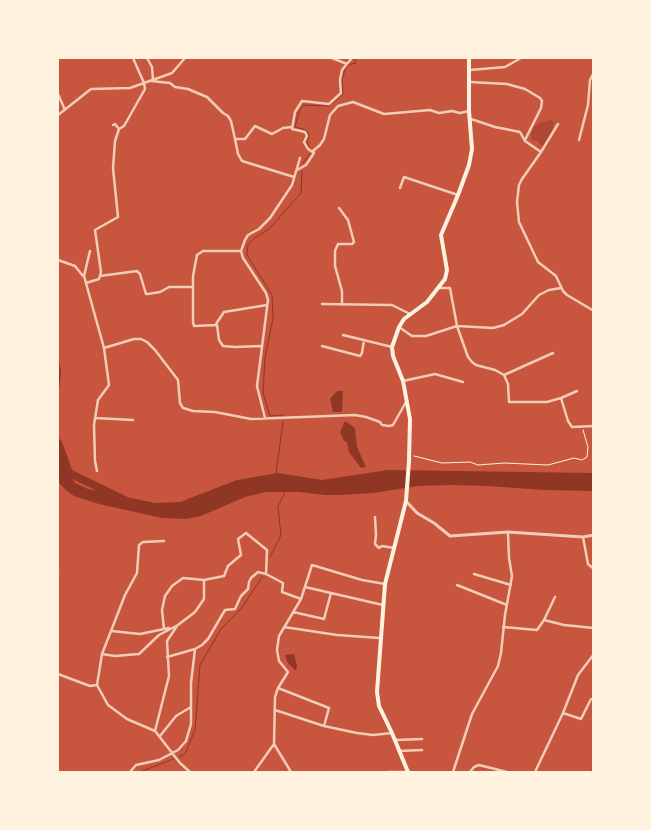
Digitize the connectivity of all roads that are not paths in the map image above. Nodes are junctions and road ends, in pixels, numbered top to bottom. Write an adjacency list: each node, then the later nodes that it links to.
1 (133, 58): 13 (street)
2 (147, 58): 11 (street)
3 (185, 58): 11 (street)
4 (332, 58): 8 (street)
5 (350, 58): 8 (street)
6 (469, 58): 9 (main road)
7 (521, 58): 9 (street)
8 (347, 64): 15 (street)
9 (470, 70): 12 (main road)
10 (594, 72): 26 (street)
11 (152, 80): 13 (street); 25 (street)
12 (470, 82): 18 (main road); 27 (street)
13 (144, 83): 17 (street); 24 (street)
14 (58, 94): 17 (street)
15 (335, 98): 16 (street); 23 (street)
16 (337, 104): 18 (street); 28 (street)
17 (65, 110): 19 (street)
18 (469, 111): 20 (main road)
19 (58, 115)
20 (471, 119): 27 (street); 34 (main road)
21 (558, 124): 29 (street)
22 (112, 125): 24 (street)
23 (292, 127): 25 (street); 28 (street)
24 (119, 128): 40 (street)
25 (235, 139): 32 (street)
26 (579, 140)
27 (524, 141): 29 (street)
28 (313, 151): 31 (street)
29 (540, 152): 44 (street)
30 (300, 158): 31 (street)
31 (296, 171): 32 (street)
32 (294, 178): 37 (street)
33 (400, 188): 34 (street)
34 (458, 195): 43 (main road)
35 (339, 208): 47 (street)
36 (90, 251): 39 (street)
37 (241, 251): 42 (street); 46 (street)
38 (58, 260): 39 (street)
39 (84, 276): 41 (street)
40 (100, 276): 41 (street); 42 (street)
41 (86, 283): 58 (street)
42 (192, 287): 50 (street)
43 (438, 288): 49 (main road); 51 (street)
44 (561, 288): 48 (street); 51 (street)
45 (322, 304): 47 (street)
46 (268, 305): 50 (street); 55 (street)
47 (342, 305): 49 (street)
48 (594, 311)
49 (410, 314): 52 (main road)
50 (216, 324): 55 (street)
51 (457, 326): 52 (street); 60 (street)
52 (399, 327): 57 (main road)
53 (343, 335): 54 (street)
54 (364, 340): 56 (street); 57 (street)
55 (261, 346): 67 (street)
56 (322, 346)
57 (392, 347): 61 (main road)
58 (104, 348): 66 (street); 67 (street)
59 (553, 353): 60 (street)
60 (504, 375): 64 (street)
61 (403, 381): 62 (street); 65 (main road)
62 (463, 382)
63 (577, 391): 64 (street)
64 (561, 398): 69 (street)
65 (407, 400): 67 (street); 71 (main road)
66 (95, 418): 68 (street); 70 (street)
67 (266, 418)
68 (133, 420)
69 (594, 426)
70 (97, 471)
71 (406, 501): 73 (street); 77 (main road)
72 (375, 517): 77 (street)
73 (508, 532): 75 (street); 84 (street)
74 (594, 535): 75 (street)
75 (583, 537): 78 (street)
76 (164, 542): 98 (street)
77 (394, 548): 82 (main road)
78 (594, 569)
79 (266, 574): 81 (street); 88 (street); 100 (street)
80 (474, 574): 84 (street)
81 (204, 580): 93 (street); 97 (street)
82 (385, 584): 85 (street); 89 (main road)
83 (457, 585): 90 (street)
84 (511, 585): 90 (street)
85 (306, 587): 86 (street); 88 (street)
86 (330, 594): 89 (street); 91 (street)
87 (555, 597): 92 (street)
88 (301, 598): 91 (street)
89 (383, 604): 99 (main road)
90 (507, 604): 95 (street)
91 (293, 612): 94 (street)
92 (544, 620): 95 (street); 96 (street)
93 (178, 625): 97 (street); 101 (street); 103 (street)
94 (284, 627): 99 (street); 106 (street)
95 (503, 627): 127 (street)
96 (594, 628)
97 (164, 629): 98 (street)
98 (110, 631): 101 (street)
99 (382, 638): 113 (main road)
100 (195, 649): 103 (street); 108 (street)
101 (102, 654): 105 (street)
102 (594, 654): 110 (street)
103 (167, 657): 112 (street)
104 (58, 674): 105 (street)
105 (97, 685): 112 (street)
106 (278, 688): 109 (street); 111 (street)
107 (591, 698): 110 (street)
108 (191, 707): 114 (street); 120 (street)
109 (275, 710): 111 (street); 117 (street)
110 (563, 713): 130 (street)
111 (324, 726): 113 (street)
112 (155, 730): 114 (street)
113 (392, 733): 116 (main road)
114 (160, 736): 120 (street)
115 (422, 739): 116 (street)
116 (395, 740): 119 (main road)
117 (274, 744): 123 (street); 124 (street)
118 (422, 750): 119 (street)
119 (399, 751): 126 (main road)
120 (173, 753): 121 (street); 122 (street)
121 (130, 772)
122 (190, 772)
123 (254, 772)
124 (292, 772)
125 (388, 772): 126 (street)
126 (408, 772)
127 (453, 772)
128 (470, 772): 129 (street)
129 (507, 772)
130 (535, 772)

